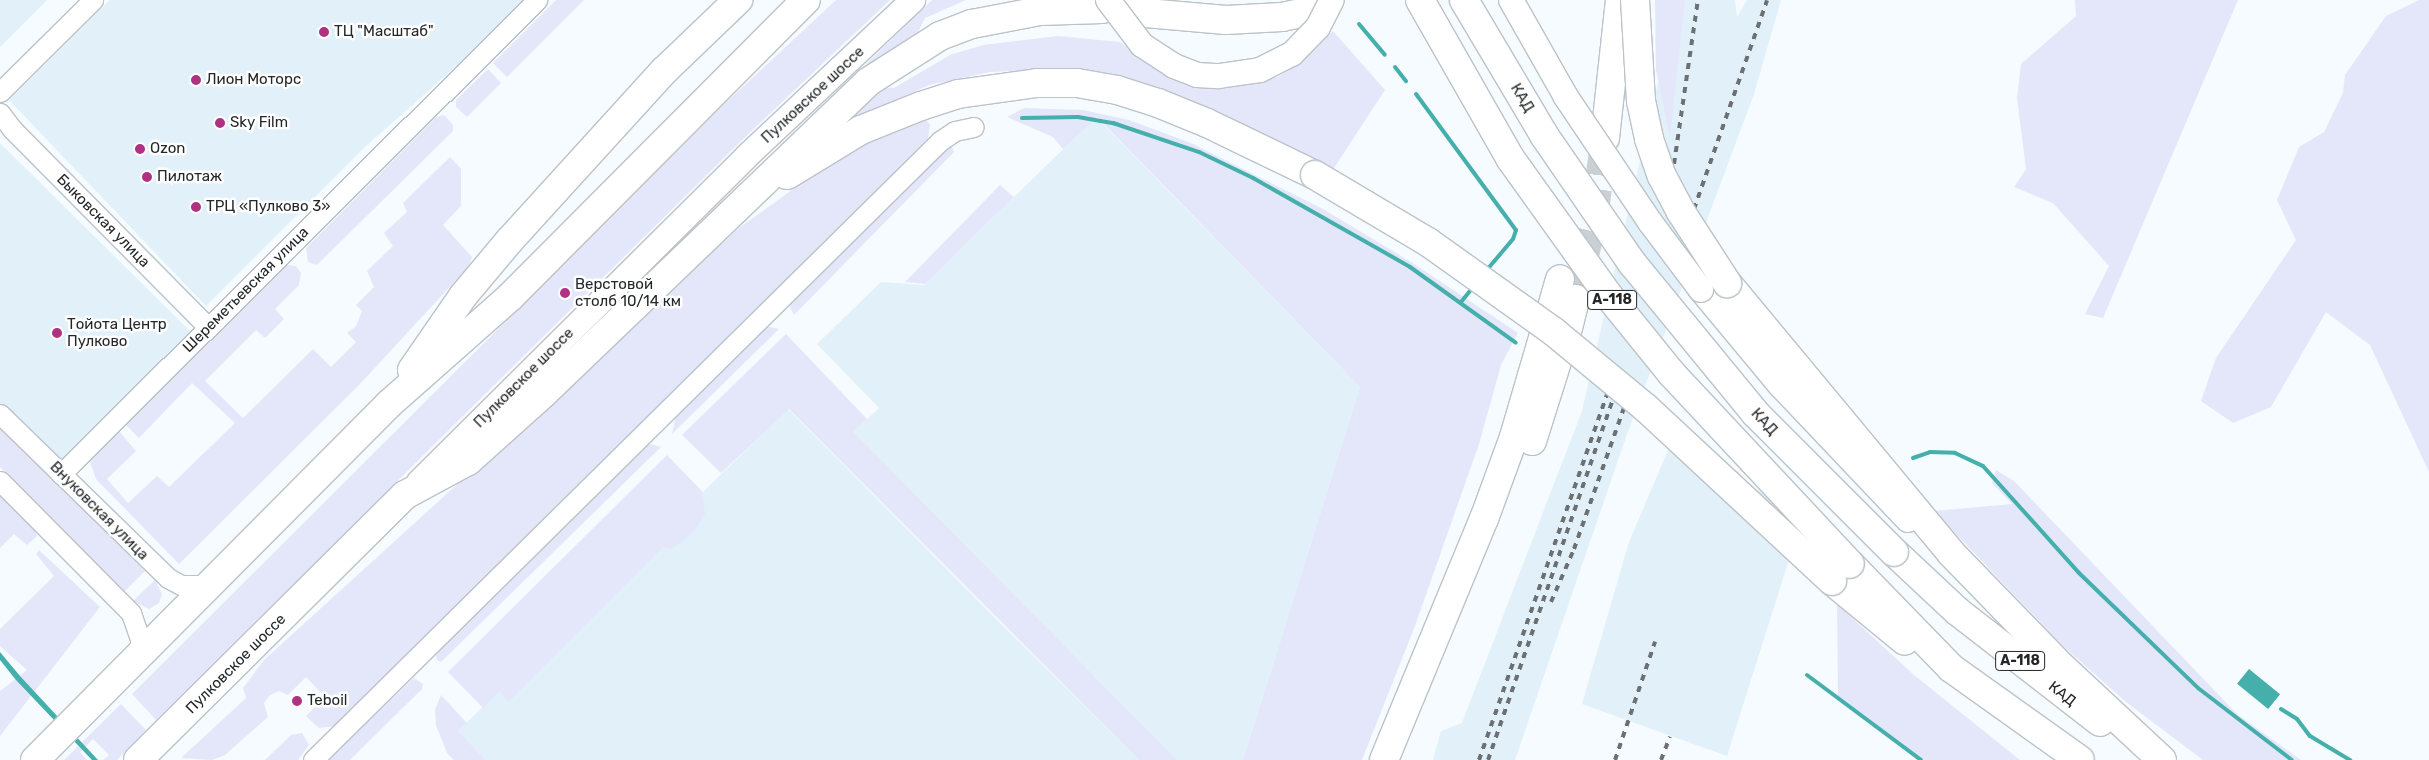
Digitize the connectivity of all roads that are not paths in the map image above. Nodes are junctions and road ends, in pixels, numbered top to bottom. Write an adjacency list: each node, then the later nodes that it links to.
1 (78, 0): 15 (street)
2 (93, 0): 16 (street)
3 (537, 0): 22 (street, Шереметьевская улица)
4 (738, 0): 24 (highway)
5 (806, 0): 24 (highway)
6 (913, 0): 28 (main road, Пулковское шоссе)
7 (1420, 0): 30 (highway, А-118, bridge)
8 (1464, 0): 39 (highway, КАД / А-118, bridge)
9 (1511, 0): 29 (main road, bridge)
10 (1604, 0): 11 (highway)
11 (1620, 0)
12 (1635, 0): 29 (highway, bridge)
13 (1326, 4): 14 (highway); 14 (main road, bridge)
14 (1111, 7): 20 (highway)
15 (0, 77)
16 (0, 92)
17 (0, 113): 22 (street, Быковская улица)
18 (974, 127): 35 (street)
19 (0, 134): 22 (street, Быковская улица)
20 (740, 206): 28 (highway); 30 (highway, bridge)
21 (1568, 289): 23 (highway)
22 (204, 332): 26 (street, Шереметьевская улица)
23 (1555, 333): 36 (highway); 37 (highway)
24 (389, 404): 31 (highway)
25 (0, 414): 26 (street, Внуковская улица)
26 (61, 474): 31 (street, Внуковская улица)
27 (0, 481): 32 (street)
28 (405, 495): 34 (highway, Пулковское шоссе)
29 (1921, 524): 40 (highway)
30 (1841, 573): 38 (highway, А-118)
31 (208, 585): 32 (highway)
32 (140, 656): 33 (highway)
33 (35, 760)
34 (138, 760)
35 (313, 760)
36 (1384, 760)
37 (1404, 760)
38 (2080, 760)
39 (2155, 760)
40 (2162, 760)

